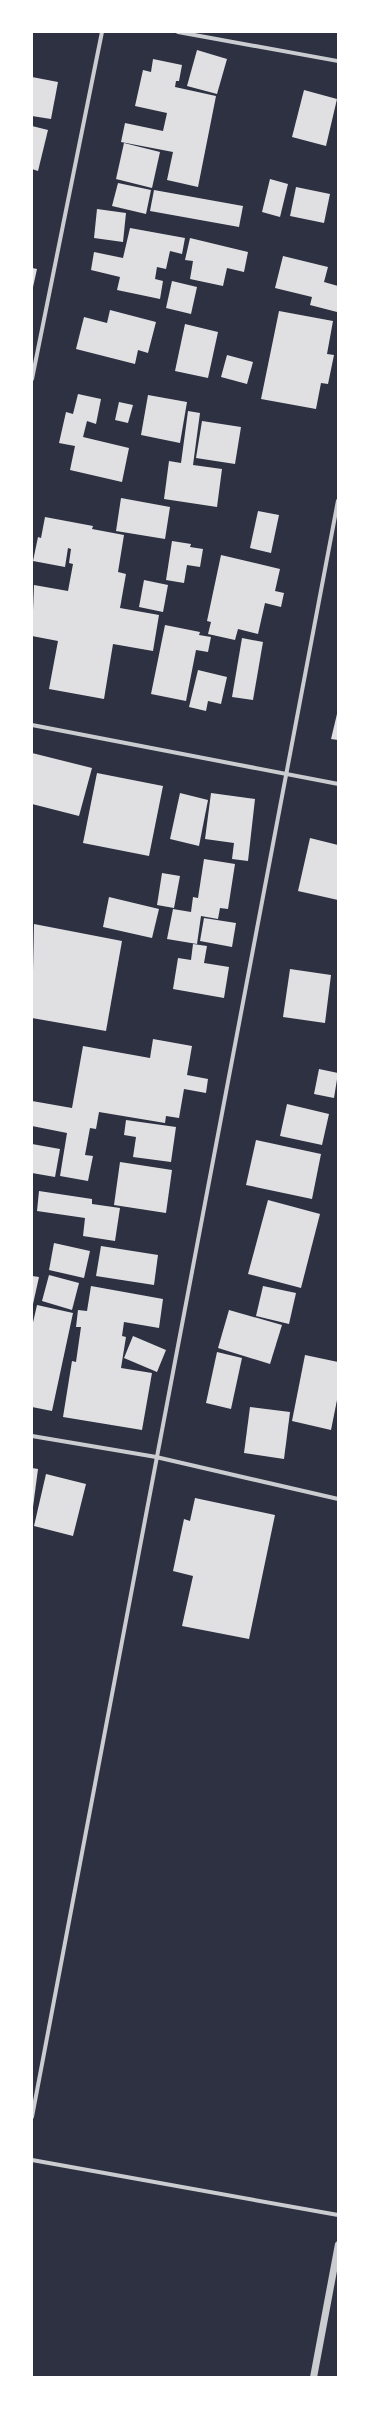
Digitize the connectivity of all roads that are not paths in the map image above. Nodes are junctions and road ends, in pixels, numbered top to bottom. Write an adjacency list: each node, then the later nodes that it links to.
1 (102, 32): 4 (street)
2 (178, 32): 3 (street)
3 (338, 61)
4 (32, 380)
5 (338, 501): 7 (street)
6 (32, 725): 7 (street)
7 (287, 774): 8 (street); 10 (street)
8 (338, 784)
9 (32, 1436): 10 (street)
10 (156, 1457): 11 (street); 12 (street)
11 (338, 1500)
12 (32, 2117)
13 (32, 2160): 14 (street)
14 (338, 2215)
15 (338, 2244): 16 (street)
16 (313, 2377)

